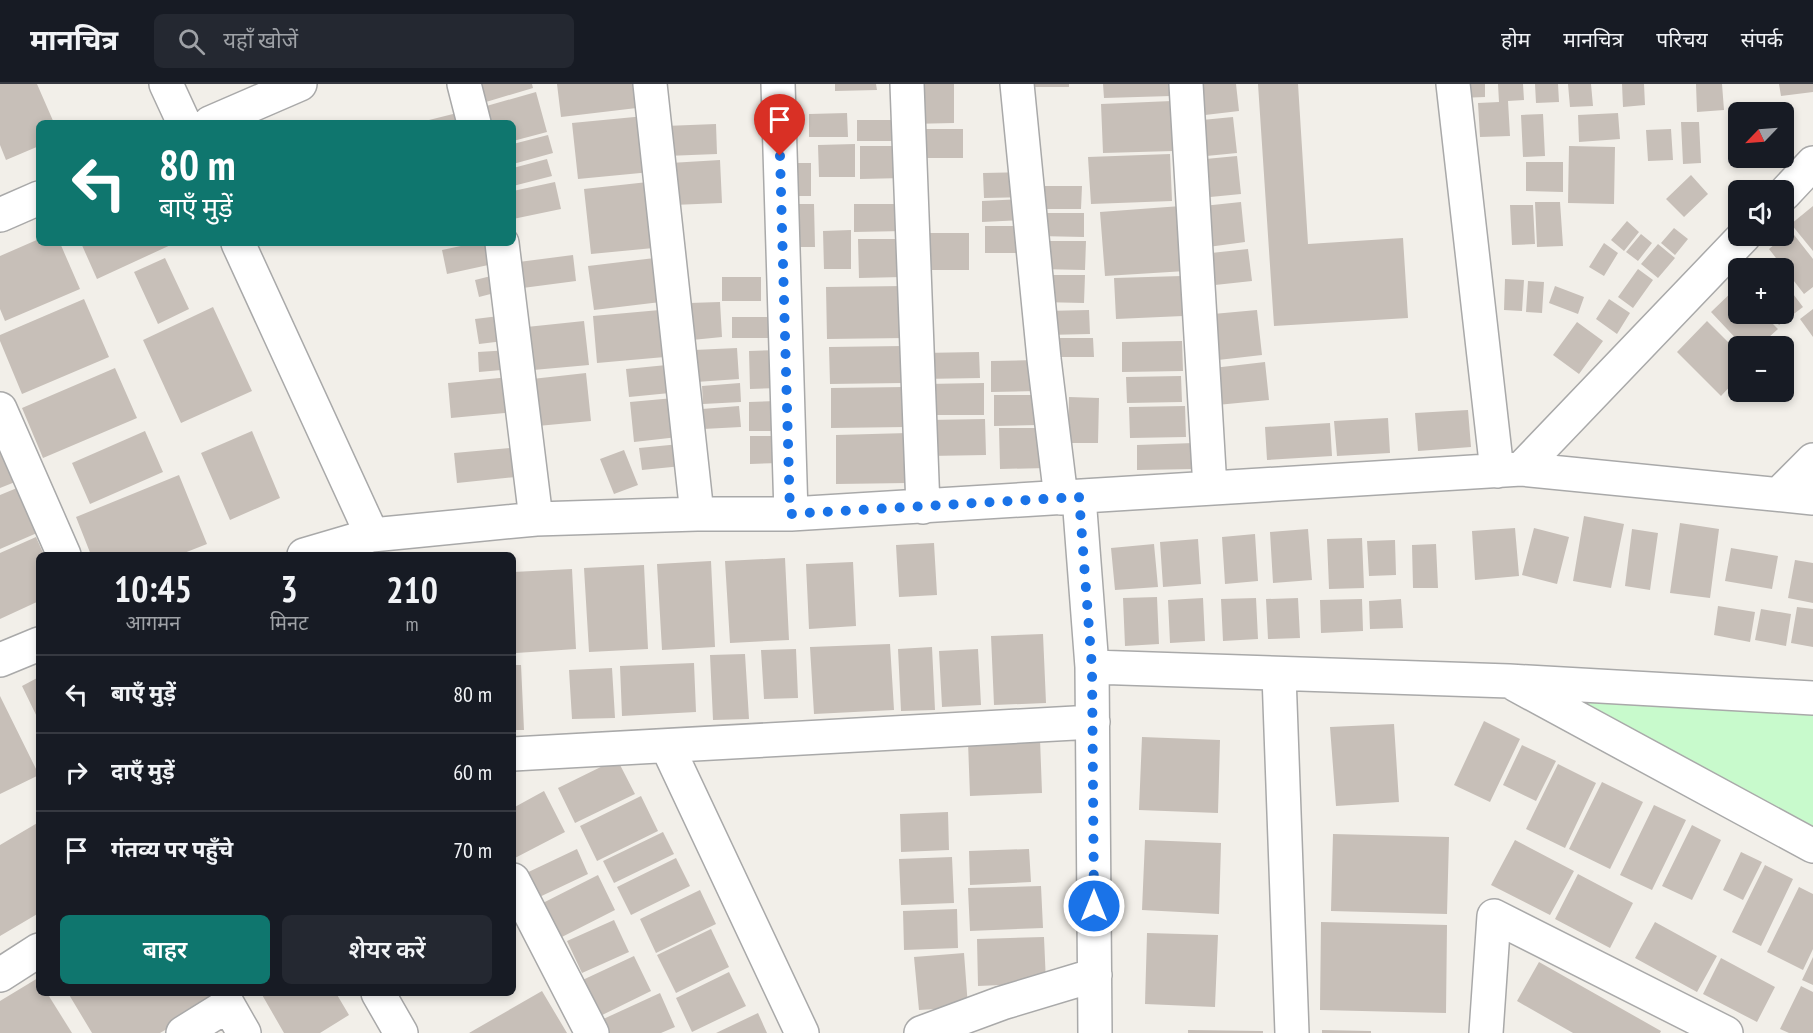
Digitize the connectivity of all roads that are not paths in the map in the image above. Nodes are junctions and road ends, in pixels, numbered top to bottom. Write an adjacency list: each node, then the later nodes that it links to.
1 (166, 84): 10 (street)
2 (300, 84): 11 (street)
3 (464, 84): 12 (street)
4 (650, 84): 28 (street)
5 (778, 84): 29 (street)
6 (907, 84): 27 (street)
7 (1017, 84): 25 (street)
8 (1186, 84): 23 (street)
9 (1453, 84): 22 (street)
10 (183, 120)
11 (217, 120)
12 (473, 120)
13 (1813, 163): 14 (street)
14 (1794, 183)
15 (36, 199): 16 (street)
16 (0, 215)
17 (239, 246): 31 (street)
18 (502, 246): 30 (street)
19 (1734, 246): 22 (street)
20 (0, 409): 33 (street)
21 (1813, 460): 24 (street)
22 (1509, 470): 23 (street); 24 (street)
23 (1210, 489): 25 (street)
24 (1779, 494): 26 (street)
25 (1070, 498): 27 (street); 36 (street)
26 (1813, 498)
27 (923, 507): 29 (street)
28 (697, 514): 29 (street); 30 (street)
29 (790, 514)
30 (536, 519): 31 (street)
31 (372, 535): 32 (street)
32 (341, 550)
33 (63, 552)
34 (36, 645): 35 (street)
35 (0, 660)
36 (1092, 668): 37 (street); 40 (street)
37 (1279, 675): 38 (street); 56 (street)
38 (1509, 681): 39 (street); 43 (street)
39 (1813, 698)
40 (1093, 722): 41 (street); 47 (street)
41 (667, 746): 42 (street); 53 (street)
42 (516, 754)
43 (1813, 846)
44 (516, 886): 52 (street)
45 (36, 953): 46 (street)
46 (0, 975)
47 (1095, 975): 54 (street); 55 (street)
48 (380, 996): 51 (street)
49 (183, 1033): 50 (street)
50 (244, 1033)
51 (401, 1033)
52 (592, 1033)
53 (802, 1033)
54 (921, 1033)
55 (1095, 1033)
56 (1292, 1033)
57 (1486, 1033): 58 (street)
58 (1726, 1033)

